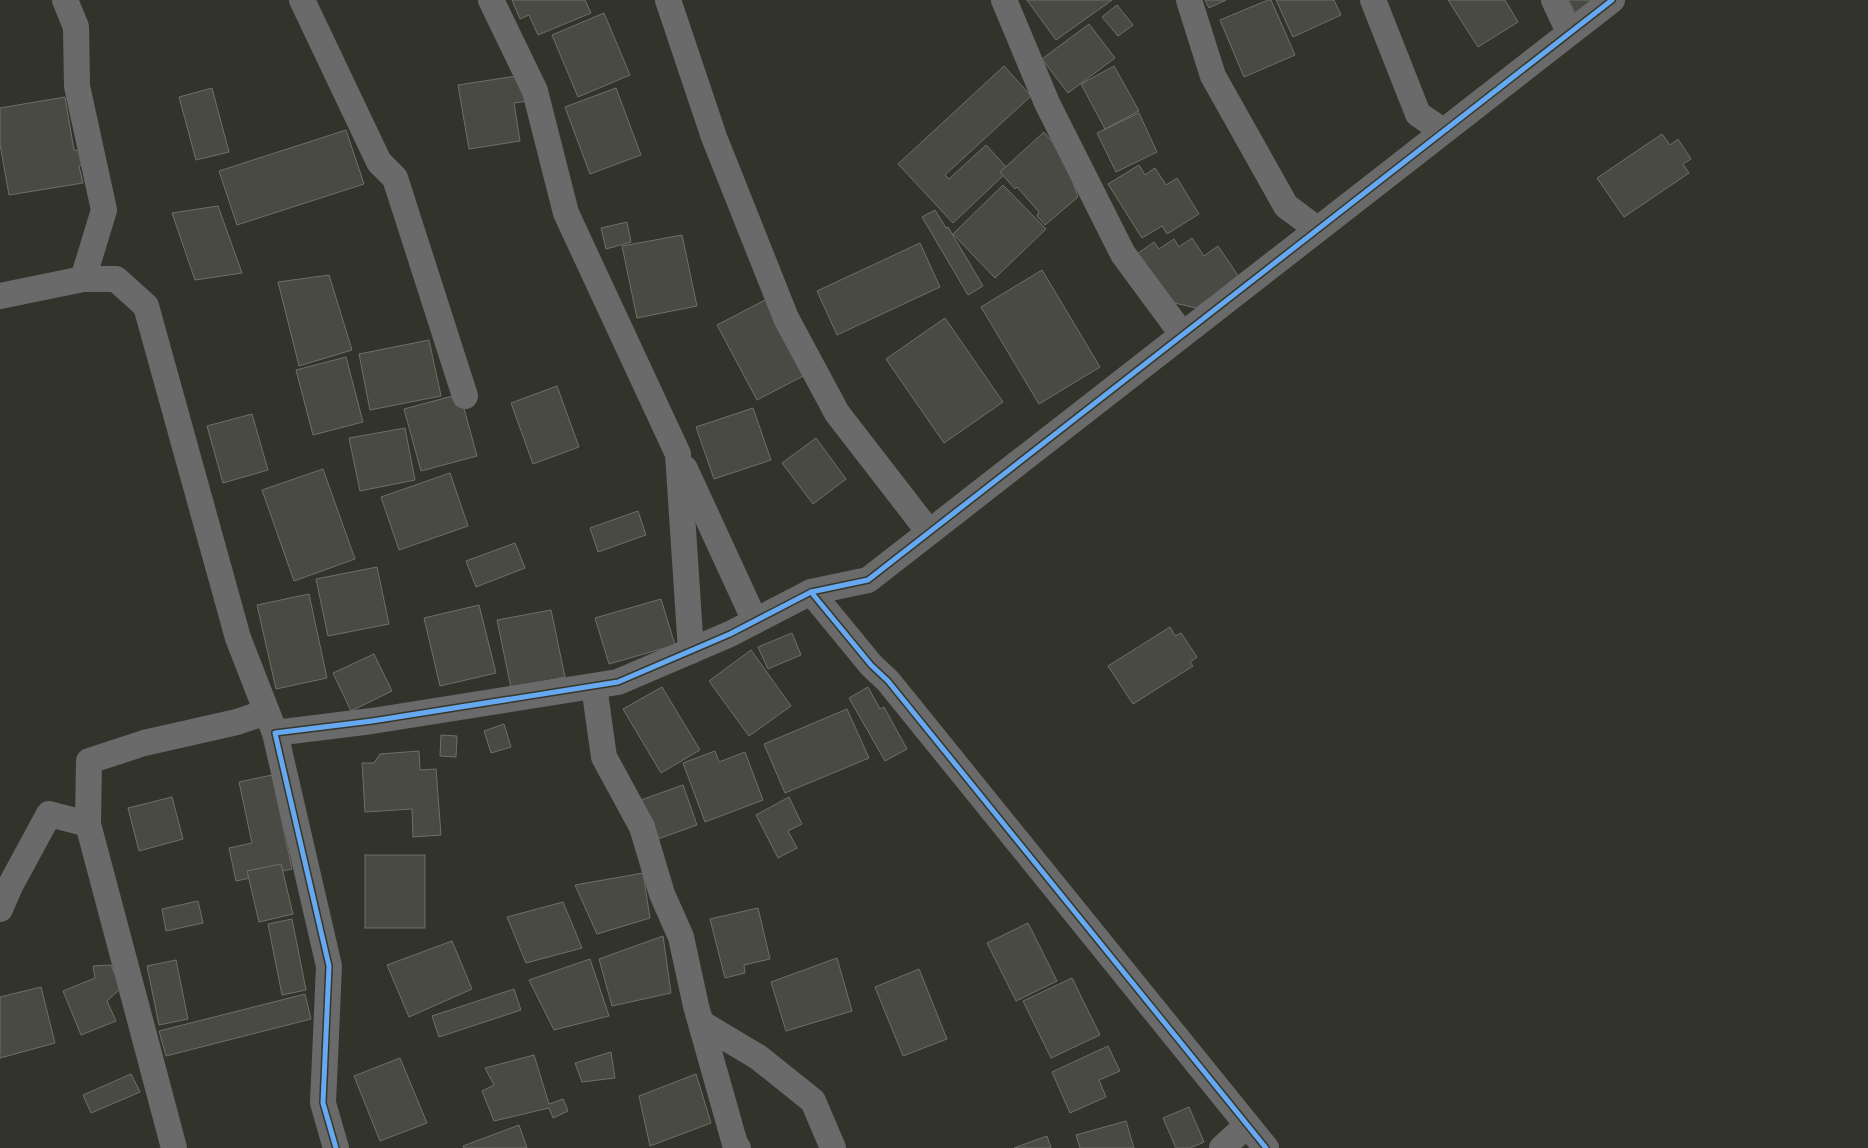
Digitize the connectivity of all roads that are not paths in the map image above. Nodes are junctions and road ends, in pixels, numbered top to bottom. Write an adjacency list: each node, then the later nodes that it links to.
1 (64, 0): 13 (street)
2 (302, 0): 16 (street)
3 (491, 0): 17 (street)
4 (668, 0): 18 (street)
5 (1004, 0): 15 (street)
6 (1189, 0): 12 (street)
7 (1373, 0): 11 (street)
8 (1554, 0): 10 (street)
9 (1612, 0): 10 (street)
10 (1569, 32): 11 (street)
11 (1443, 131): 12 (street)
12 (1317, 229): 15 (street)
13 (84, 279): 14 (street); 23 (street)
14 (0, 296)
15 (1182, 334): 18 (street)
16 (464, 396)
17 (678, 454): 20 (street); 21 (street)
18 (929, 532): 19 (street)
19 (811, 592): 20 (street); 27 (street)
20 (755, 621): 21 (street)
21 (691, 651): 22 (street)
22 (594, 686): 23 (street); 26 (street)
23 (271, 722): 24 (street); 29 (street)
24 (88, 824): 25 (street); 28 (street)
25 (0, 909)
26 (701, 1023): 30 (street); 31 (street)
27 (1247, 1125): 32 (street); 33 (street)
28 (174, 1148)
29 (336, 1148)
30 (738, 1148)
31 (833, 1148)
32 (1222, 1148)
33 (1266, 1148)

